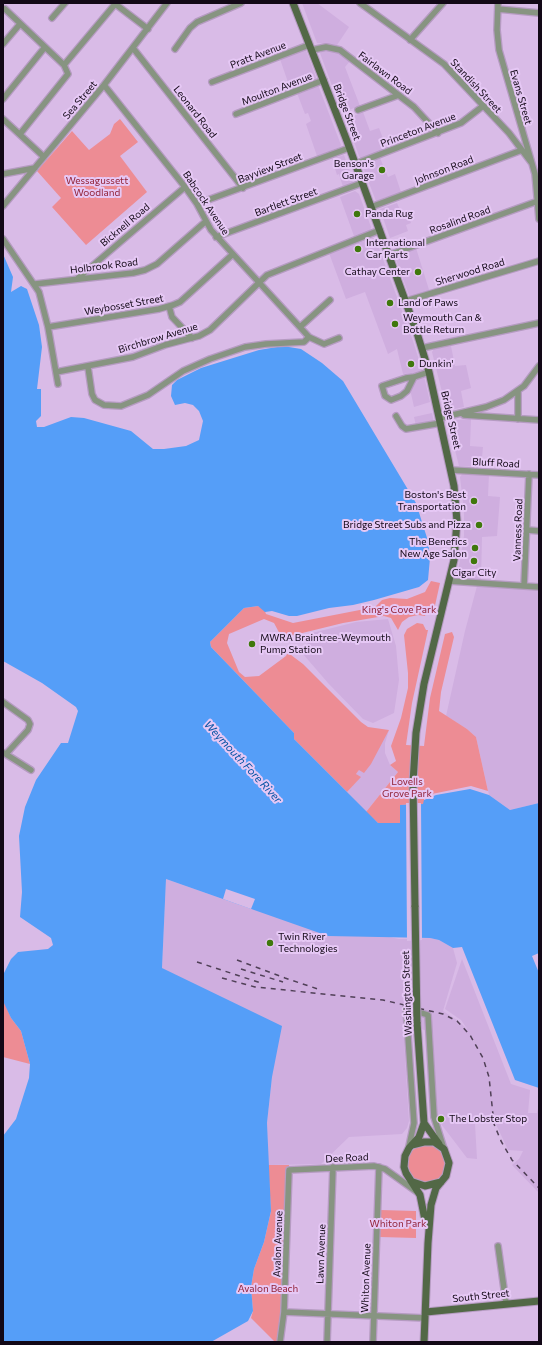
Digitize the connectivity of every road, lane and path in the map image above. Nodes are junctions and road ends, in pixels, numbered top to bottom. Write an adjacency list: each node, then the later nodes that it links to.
1 (65, 3): 12 (street)
2 (115, 3): 14 (street); 21 (street)
3 (167, 3): 14 (street, Sea Street)
4 (235, 3): 5 (street)
5 (242, 3): 20 (street)
6 (294, 3): 19 (main road, Bridge Street)
7 (360, 3): 15 (street, Standish Street)
8 (443, 3): 15 (street)
9 (498, 6): 11 (street); 36 (street, Evans Street)
10 (5, 9): 13 (street)
11 (539, 12)
12 (52, 18)
13 (20, 24): 16 (street); 17 (street)
14 (148, 29): 18 (street, Sea Street)
15 (410, 40): 27 (street, Standish Street)
16 (3, 44)
17 (45, 47): 21 (street); 26 (street)
18 (133, 48): 24 (street, Sea Street); 43 (street, Leonard Road)
19 (311, 48): 22 (main road, Bridge Street); 23 (street, Pratt Avenue); 25 (street, Fairlawn Road)
20 (175, 49)
21 (64, 65): 32 (street)
22 (324, 80): 29 (street, Moulton Avenue); 33 (main road, Bridge Street)
23 (212, 82)
24 (104, 85): 35 (street, Sea Street); 42 (street, Babcock Avenue)
25 (399, 95): 28 (street); 31 (street, Fairlawn Road)
26 (3, 99)
27 (483, 106): 31 (street, Princeton Avenue); 34 (street, Standish Street)
28 (358, 110)
29 (236, 114)
30 (3, 119): 32 (street)
31 (438, 133): 37 (street, Princeton Avenue)
32 (20, 134): 35 (street)
33 (349, 148): 37 (main road, Bridge Street); 43 (street, Bayview Street)
34 (522, 150): 36 (street, Standish Street); 47 (street, Johnson Road)
35 (44, 157): 38 (street, Sea Street)
36 (531, 162): 40 (street, Evans Street)
37 (355, 164): 41 (main road, Bridge Street)
38 (35, 168): 39 (street); 46 (street, Sea Street)
39 (3, 174)
40 (537, 174): 44 (street, Evans Street)
41 (362, 183): 47 (main road, Bridge Street); 51 (street, Bartlett Street)
42 (185, 187): 45 (street, Babcock Avenue); 56 (street, Bicknell Road)
43 (243, 188): 45 (street, Bayview Street)
44 (538, 201): 48 (street, Evans Street); 54 (street, Rosalind Road)
45 (197, 204): 49 (street, Babcock Avenue)
46 (3, 206)
47 (371, 207): 50 (main road, Bridge Street)
48 (539, 218)
49 (205, 222): 51 (street, Babcock Avenue); 56 (street, Holbrook Road)
50 (380, 230): 54 (main road, Bridge Street); 57 (street, Birchbrow Avenue)
51 (216, 237): 53 (street, Babcock Avenue)
52 (3, 239): 58 (street)
53 (233, 254): 57 (street, Babcock Avenue); 61 (street, Weybosset Street)
54 (389, 255): 60 (main road, Bridge Street)
55 (539, 261): 60 (street, Sherwood Road)
56 (78, 278): 58 (street, Holbrook Road)
57 (259, 283): 64 (street, Babcock Avenue); 66 (street, Birchbrow Avenue)
58 (36, 284): 63 (street)
59 (330, 300): 64 (street)
60 (406, 301): 68 (main road, Bridge Street)
61 (169, 306): 63 (street, Weybosset Street); 66 (street)
62 (539, 323): 68 (street)
63 (48, 327): 71 (street)
64 (300, 327): 65 (street, Babcock Avenue)
65 (309, 337): 67 (street); 70 (street)
66 (192, 338): 70 (street, Birchbrow Avenue)
67 (339, 338)
68 (422, 348): 72 (main road, Bridge Street)
69 (539, 366): 73 (street)
70 (88, 367): 71 (street, Birchbrow Avenue)
71 (56, 372): 75 (street)
72 (430, 372): 74 (street); 80 (main road, Bridge Street)
73 (537, 372): 76 (street)
74 (414, 377): 74 (street)
75 (58, 384)
76 (518, 392): 77 (street); 79 (street)
77 (457, 414): 79 (street); 80 (street)
78 (396, 416): 80 (street)
79 (518, 418): 81 (street)
80 (440, 420): 82 (main road, Bridge Street)
81 (539, 420)
82 (451, 470): 83 (street, Bluff Road); 87 (main road, Bridge Street)
83 (529, 474): 84 (street, Bluff Road); 85 (street, Vanness Road)
84 (539, 475)
85 (528, 530): 86 (street); 88 (street, Vanness Road)
86 (539, 531)
87 (449, 581): 88 (street); 93 (main road, Bridge Street)
88 (524, 586): 89 (street)
89 (539, 587)
90 (3, 702): 91 (street)
91 (4, 753): 92 (street)
92 (31, 770)
93 (414, 862): 94 (main road, Washington Street, bridge)
94 (424, 1123): 95 (main road); 96 (main road, Washington Street)
95 (442, 1147): 96 (main road); 96 (street); 101 (main road)
96 (410, 1148): 100 (main road)
97 (379, 1167): 98 (street, Dee Road); 102 (street, Dee Road); 110 (street, Whiton Avenue)
98 (333, 1168): 99 (street, Dee Road); 108 (street, Lawn Avenue)
99 (289, 1170): 107 (street, Avalon Avenue)
100 (412, 1181): 101 (main road); 102 (main road)
101 (441, 1182): 103 (main road)
102 (420, 1195): 103 (main road)
103 (428, 1243): 109 (main road)
104 (498, 1246): 106 (street)
105 (539, 1301): 106 (main road, South Street)
106 (506, 1303): 109 (main road, South Street)
107 (284, 1312): 108 (street); 111 (street, Avalon Avenue)
108 (328, 1314): 110 (street); 112 (street, Lawn Avenue)
109 (425, 1315): 110 (street); 114 (main road)
110 (374, 1316): 113 (street, Whiton Avenue)
111 (280, 1342)
112 (327, 1342)
113 (373, 1342)
114 (424, 1342)

